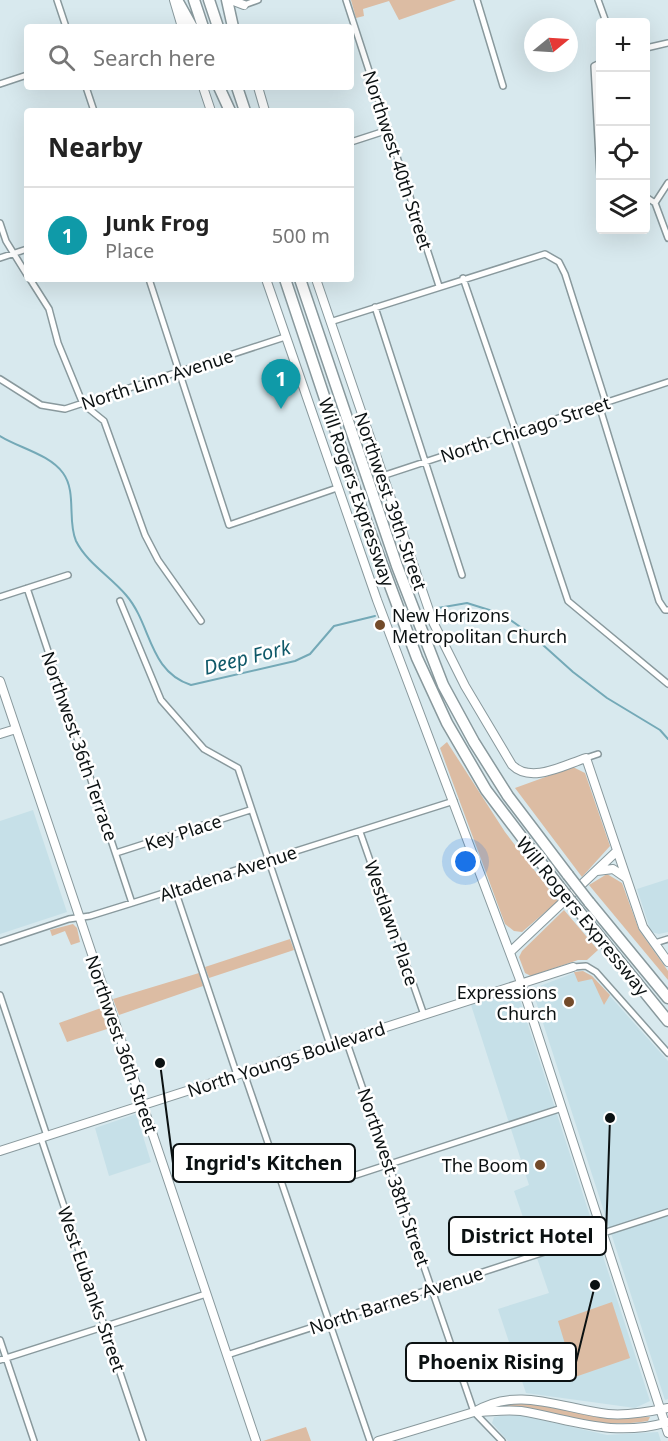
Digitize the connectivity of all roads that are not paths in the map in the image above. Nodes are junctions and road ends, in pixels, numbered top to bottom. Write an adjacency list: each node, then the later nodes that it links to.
1 (57, 0): 12 (street)
2 (176, 0): 13 (highway)
3 (194, 0): 14 (highway)
4 (209, 0): 15 (highway)
5 (229, 0): 10 (main road); 16 (highway); 17 (main road)
6 (258, 0): 10 (street)
7 (346, 0): 18 (street, Northwest 40th Street)
8 (477, 0): 25 (street)
9 (598, 0): 11 (street)
10 (244, 5)
11 (605, 18)
12 (65, 24)
13 (182, 24)
14 (202, 24)
15 (217, 24)
16 (233, 24)
17 (238, 24)
18 (354, 24)
19 (354, 25): 39 (street, Northwest 40th Street)
20 (668, 43): 21 (street)
21 (650, 47)
22 (596, 65): 38 (street)
23 (24, 76): 24 (street)
24 (0, 84)
25 (503, 86)
26 (87, 90): 32 (street)
27 (204, 90): 33 (main road)
28 (222, 90): 34 (highway)
29 (238, 90): 35 (highway)
30 (245, 90): 36 (highway)
31 (259, 90): 37 (main road)
32 (93, 108)
33 (210, 108)
34 (229, 108)
35 (246, 108)
36 (247, 108)
37 (264, 108)
38 (597, 126)
39 (388, 130): 40 (street); 57 (street, Northwest 40th Street)
40 (354, 141)
41 (668, 183): 43 (street)
42 (650, 200): 43 (street)
43 (656, 203): 45 (street)
44 (0, 223): 47 (street)
45 (668, 238)
46 (24, 250): 47 (street)
47 (14, 254): 48 (street); 49 (street)
48 (0, 258)
49 (24, 270)
50 (463, 278): 57 (street); 64 (street); 67 (street)
51 (32, 282): 65 (street)
52 (150, 282): 61 (street)
53 (267, 282): 60 (main road)
54 (286, 282): 105 (highway, Will Rogers Expressway, bridge)
55 (301, 282): 103 (highway, Will Rogers Expressway, bridge)
56 (317, 282): 59 (main road, Northwest 39th Street)
57 (439, 286): 58 (street)
58 (375, 307): 59 (street); 68 (street)
59 (330, 322): 69 (main road, Northwest 39th Street)
60 (285, 337): 61 (street, North Linn Avenue); 70 (main road)
61 (178, 371): 65 (street, North Linn Avenue); 70 (street)
62 (0, 379): 65 (street, North Linn Avenue)
63 (668, 382): 64 (street, North Chicago Street)
64 (606, 403): 66 (street, North Chicago Street)
65 (84, 404): 77 (street)
66 (599, 405): 67 (street, North Chicago Street); 76 (street)
67 (514, 432): 68 (street, North Chicago Street); 79 (street)
68 (424, 462): 69 (street, North Chicago Street); 72 (street)
69 (382, 476): 83 (main road, Northwest 39th Street)
70 (337, 488): 84 (main road)
71 (68, 575): 73 (street)
72 (462, 575)
73 (27, 588): 74 (street); 88 (street, Northwest 36th Terrace)
74 (0, 597)
75 (120, 601): 85 (street)
76 (666, 610)
77 (201, 621)
78 (0, 681): 80 (main road, Northwest 36th Street)
79 (668, 684)
80 (16, 729): 81 (main road); 94 (main road, Northwest 36th Street)
81 (0, 734)
82 (598, 754): 83 (street)
83 (586, 758): 87 (main road)
84 (454, 801): 86 (street, Altadena Avenue); 98 (main road)
85 (250, 810): 88 (street, Key Place); 89 (street)
86 (360, 832): 89 (street, Altadena Avenue); 104 (street, Westlawn Place)
87 (617, 852): 90 (main road); 91 (main road)
88 (116, 853): 93 (street, Northwest 36th Terrace)
89 (268, 860): 92 (street, Altadena Avenue); 107 (street)
90 (597, 871): 91 (main road); 98 (main road)
91 (626, 878): 97 (main road)
92 (175, 890): 93 (street, Altadena Avenue); 109 (street)
93 (132, 903): 94 (street, Altadena Avenue)
94 (80, 918): 96 (street, Altadena Avenue); 110 (main road, Northwest 36th Street)
95 (668, 939): 97 (street)
96 (0, 942)
97 (653, 944): 99 (main road)
98 (510, 952): 101 (main road)
99 (668, 962)
100 (573, 967): 101 (main road, North Youngs Boulevard); 108 (street)
101 (521, 984): 104 (main road, North Youngs Boulevard); 111 (main road)
102 (0, 994): 112 (street, West Eubanks Street)
103 (668, 998)
104 (424, 1015): 106 (main road, North Youngs Boulevard)
105 (668, 1021)
106 (346, 1040): 107 (main road, North Youngs Boulevard); 114 (street, Northwest 38th Street)
107 (330, 1045): 109 (main road, North Youngs Boulevard)
108 (668, 1053)
109 (241, 1074): 110 (main road, North Youngs Boulevard); 120 (street)
110 (143, 1105): 112 (main road, North Youngs Boulevard); 119 (main road, Northwest 36th Street)
111 (562, 1108): 114 (street); 117 (main road)
112 (44, 1137): 113 (main road, North Youngs Boulevard); 121 (street, West Eubanks Street)
113 (0, 1151)
114 (390, 1163): 115 (street); 118 (street, Northwest 38th Street)
115 (356, 1175)
116 (668, 1212): 117 (street, North Barnes Avenue)
117 (602, 1233): 118 (street, North Barnes Avenue); 125 (main road)
118 (432, 1288): 120 (street, North Barnes Avenue); 126 (street, Northwest 38th Street)
119 (206, 1294): 121 (street); 123 (main road, Northwest 36th Street)
120 (329, 1322): 123 (street, North Barnes Avenue); 132 (street)
121 (104, 1326): 124 (street); 130 (street, West Eubanks Street)
122 (0, 1341): 124 (street)
123 (227, 1354): 131 (main road, Northwest 36th Street)
124 (3, 1359): 129 (street)
125 (664, 1408): 126 (main road); 127 (main road)
126 (474, 1412): 127 (main road); 133 (main road); 134 (street, Northwest 38th Street)
127 (666, 1422): 128 (main road)
128 (668, 1433)
129 (34, 1441)
130 (144, 1441)
131 (256, 1441)
132 (370, 1441)
133 (378, 1441)
134 (502, 1441)

